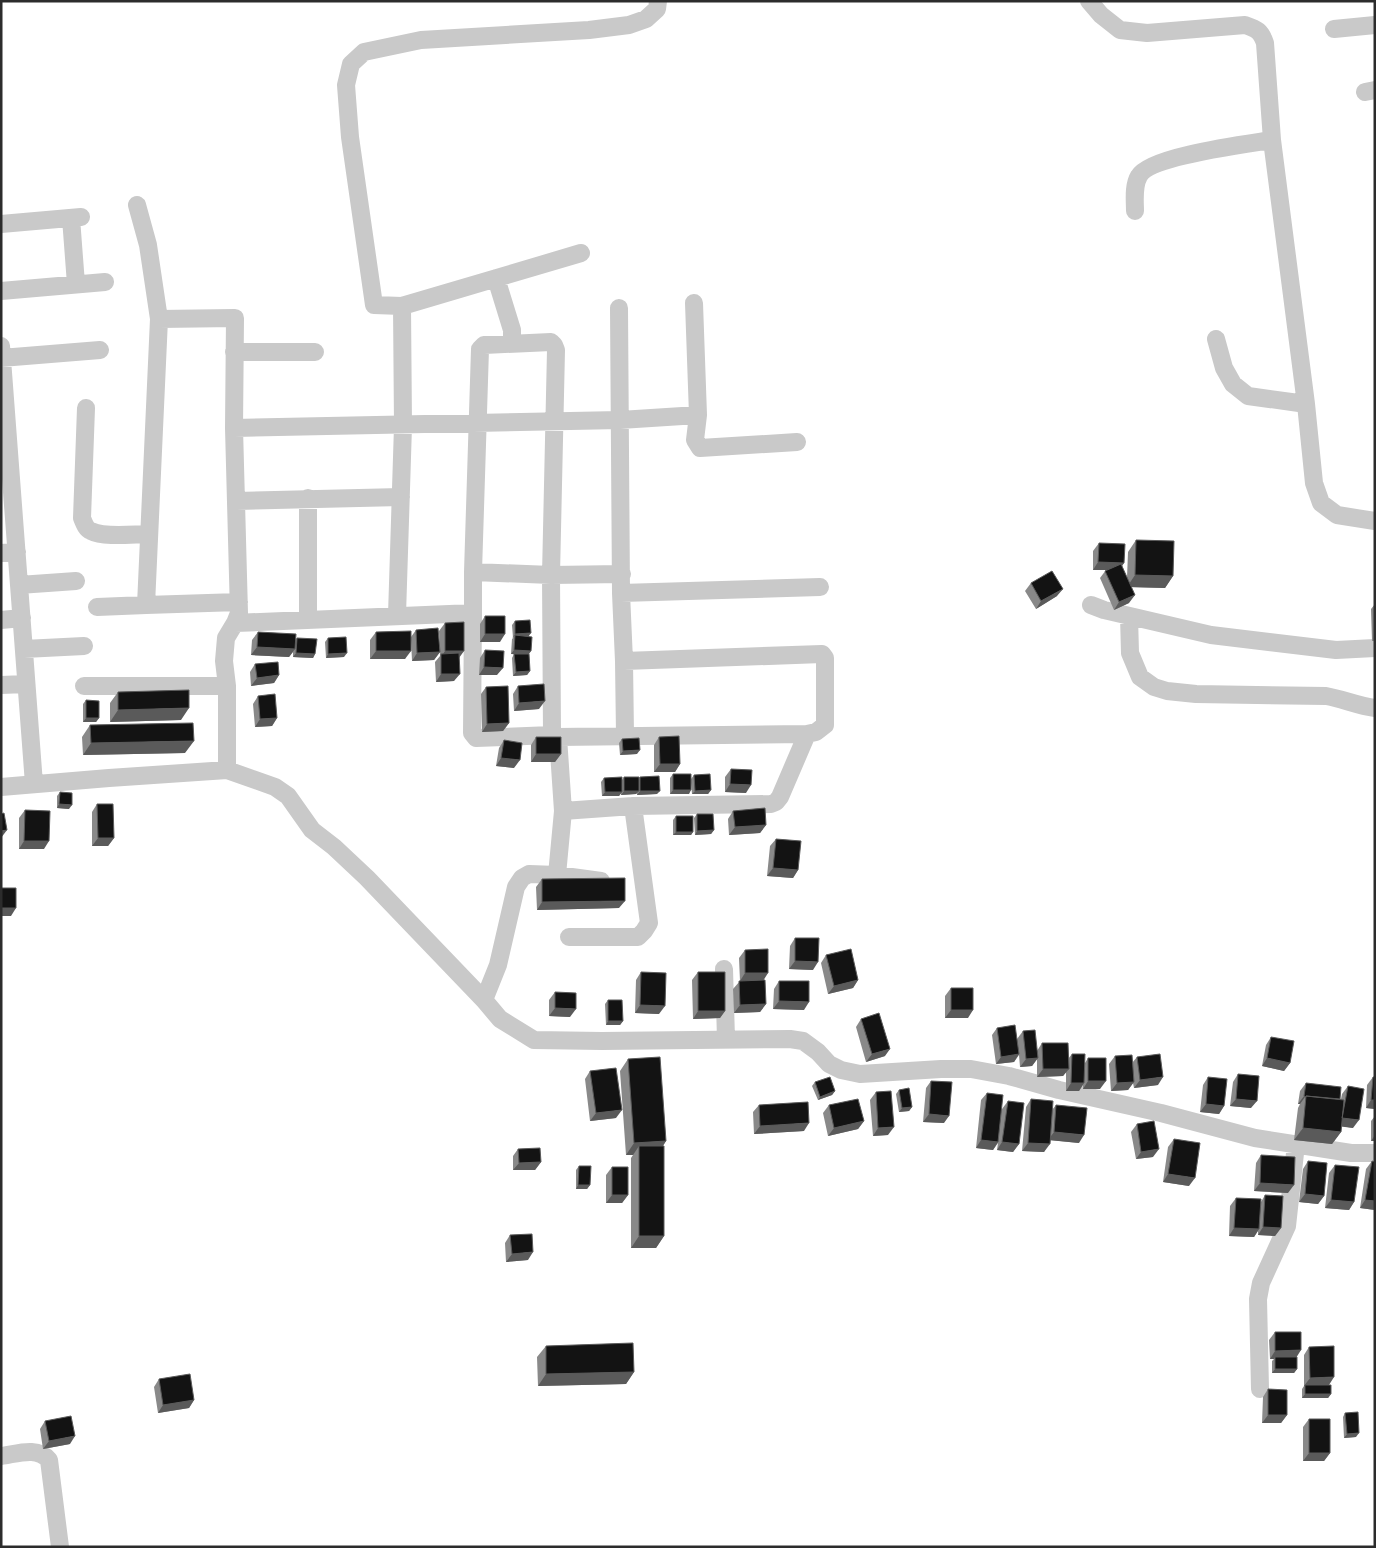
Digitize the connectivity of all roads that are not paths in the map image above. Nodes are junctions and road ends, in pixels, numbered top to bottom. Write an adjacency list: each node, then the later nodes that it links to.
1 (658, 1): 15 (street)
2 (1089, 1): 5 (street)
3 (1375, 24): 4 (street)
4 (1334, 29)
5 (1272, 140): 7 (street); 24 (street)
6 (137, 206): 17 (street)
7 (1135, 211)
8 (1, 224): 12 (street)
9 (581, 253): 10 (street)
10 (496, 278): 15 (street); 19 (street)
11 (105, 282): 12 (street)
12 (76, 284): 13 (street)
13 (1, 291)
14 (694, 303): 26 (street)
15 (402, 306): 31 (street)
16 (618, 308): 28 (street)
17 (159, 319): 21 (street); 39 (street)
18 (1216, 339): 24 (street)
19 (512, 344): 29 (street); 30 (street)
20 (100, 350): 23 (street)
21 (234, 352): 22 (street); 32 (street)
22 (315, 352)
23 (2, 354): 27 (street)
24 (1306, 404): 38 (street)
25 (86, 408): 39 (street)
26 (698, 415): 28 (street); 33 (street)
27 (4, 420): 34 (street)
28 (620, 420): 29 (street); 42 (street)
29 (554, 421): 30 (street); 43 (street)
30 (478, 424): 31 (street); 41 (street)
31 (403, 426): 32 (street); 35 (street)
32 (234, 428): 37 (street)
33 (797, 442)
34 (6, 484): 40 (street)
35 (401, 497): 36 (street); 53 (street)
36 (308, 498): 37 (street); 56 (street)
37 (236, 501): 48 (street)
38 (1375, 521)
39 (149, 534): 49 (street)
40 (9, 552): 45 (street)
41 (473, 572): 43 (street); 52 (street)
42 (622, 574): 43 (street); 47 (street)
43 (551, 575): 70 (street)
44 (76, 581): 45 (street)
45 (19, 585): 55 (street)
46 (820, 587): 47 (street)
47 (621, 593): 62 (street)
48 (239, 602): 49 (street); 58 (street)
49 (146, 605): 51 (street)
50 (1092, 605): 54 (street)
51 (97, 606)
52 (473, 612): 53 (street); 70 (street)
53 (397, 615): 56 (street)
54 (1130, 616): 60 (street); 67 (street)
55 (22, 618): 57 (street); 61 (street)
56 (308, 619): 58 (street)
57 (1, 620)
58 (235, 623): 66 (street)
59 (84, 646): 61 (street)
60 (1375, 648)
61 (24, 649): 63 (street)
62 (624, 661): 68 (street); 69 (street)
63 (26, 684): 64 (street); 72 (street)
64 (1, 686)
65 (84, 686): 66 (street)
66 (227, 686): 71 (street)
67 (1375, 708)
68 (807, 734): 69 (street); 74 (street)
69 (625, 735): 70 (street)
70 (555, 736): 75 (street)
71 (227, 770): 72 (street); 80 (street)
72 (34, 784): 73 (street)
73 (1, 787)
74 (632, 806): 75 (street); 78 (street)
75 (562, 811): 76 (street)
76 (556, 875): 77 (street); 80 (street)
77 (601, 881)
78 (569, 936)
79 (724, 968): 81 (street)
80 (484, 1000): 81 (street)
81 (726, 1039): 82 (street)
82 (1296, 1144): 83 (street); 84 (street)
83 (1375, 1153)
84 (1260, 1389)
85 (1, 1456): 86 (street)
86 (60, 1547)

